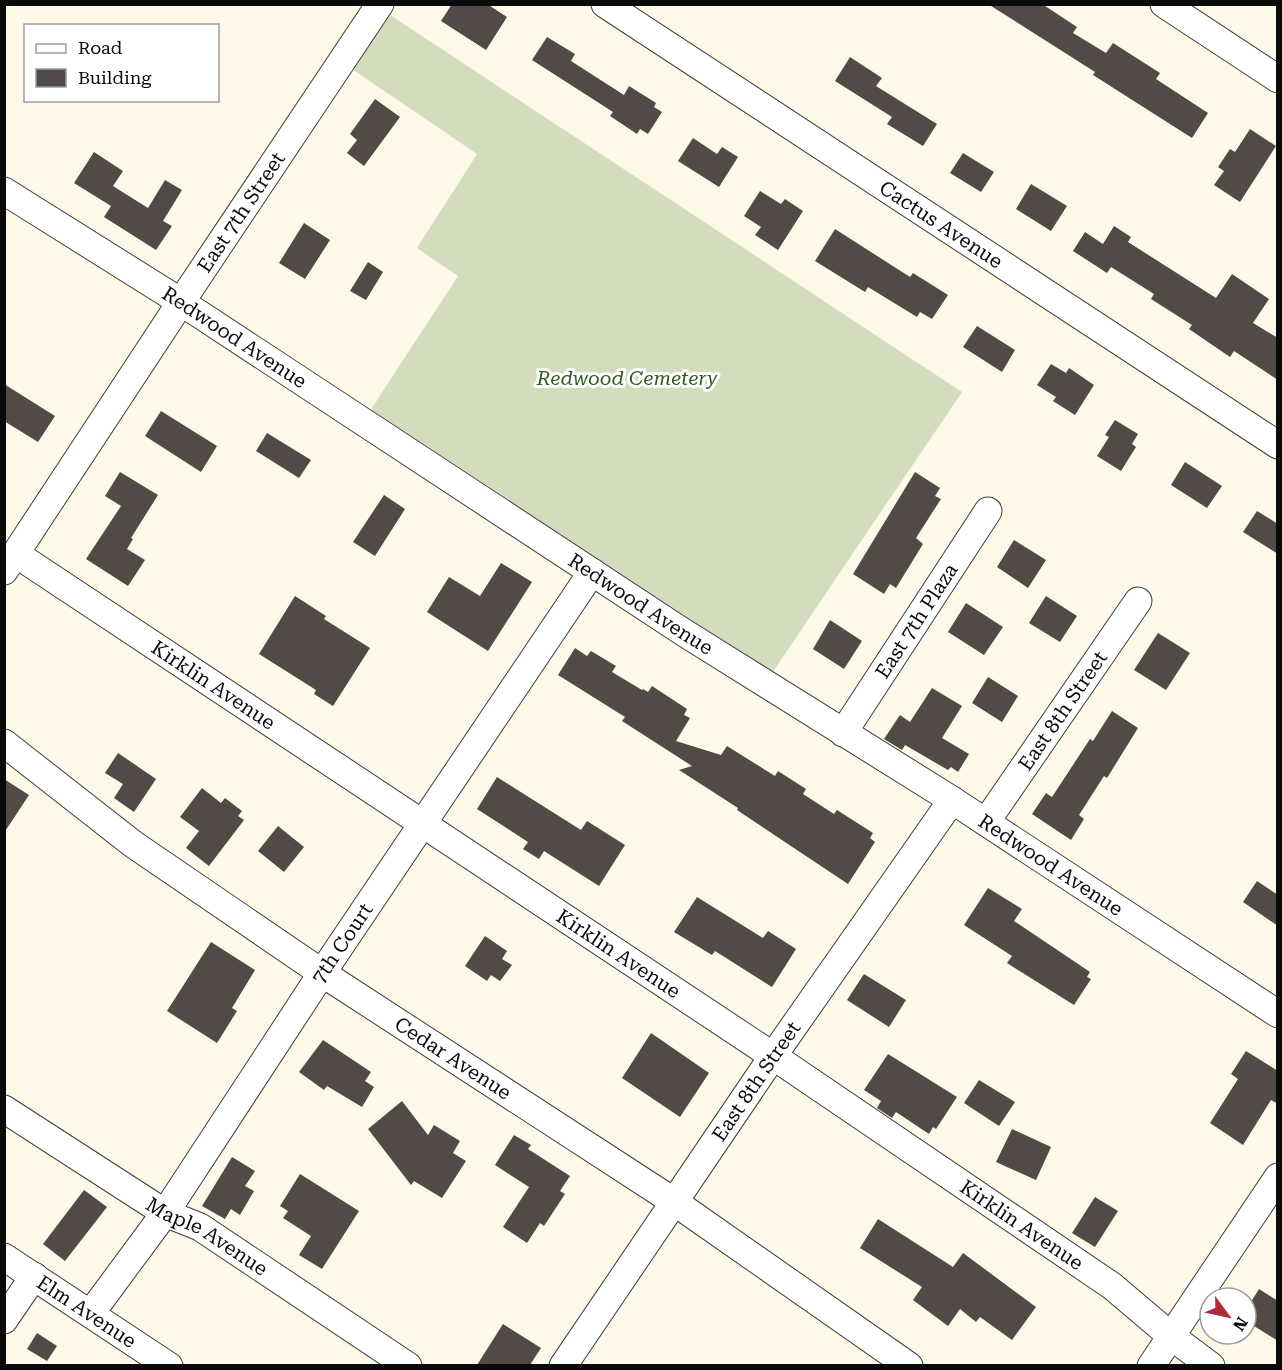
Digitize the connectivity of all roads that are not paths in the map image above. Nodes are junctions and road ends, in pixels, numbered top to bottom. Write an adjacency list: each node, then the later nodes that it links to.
1 (380, 4): 6 (street, East 7th Street)
2 (605, 4): 7 (street, Cactus Avenue)
3 (1164, 4): 4 (street)
4 (1278, 78)
5 (4, 191): 6 (street, Redwood Avenue)
6 (181, 302): 9 (street, East 7th Street); 10 (street, Redwood Avenue)
7 (1278, 445)
8 (988, 511): 12 (street, East 7th Plaza)
9 (10, 563): 16 (street, Kirklin Avenue)
10 (592, 572): 12 (street, Redwood Avenue); 16 (street, 7th Court)
11 (1138, 601): 15 (street, East 8th Street)
12 (843, 733): 14 (street, Redwood Avenue)
13 (4, 743): 17 (street, Cedar Avenue)
14 (952, 800): 15 (street, Redwood Avenue); 19 (street, East 8th Street)
15 (986, 822): 18 (street, Redwood Avenue)
16 (423, 824): 17 (street, 7th Court); 19 (street, Kirklin Avenue)
17 (322, 973): 22 (street, Cedar Avenue); 23 (street, 7th Court)
18 (1278, 1014)
19 (773, 1056): 22 (street, East 8th Street); 28 (street, Kirklin Avenue)
20 (4, 1108): 23 (street, Maple Avenue)
21 (1278, 1177): 28 (street)
22 (673, 1201): 31 (street, East 8th Street); 32 (street, Cedar Avenue)
23 (165, 1213): 26 (street, 7th Court); 30 (street, Maple Avenue)
24 (4, 1257): 25 (street, Elm Avenue)
25 (34, 1276): 26 (street, Elm Avenue); 27 (street)
26 (91, 1313): 29 (street, Elm Avenue)
27 (4, 1320)
28 (1171, 1336): 33 (street); 34 (street, Kirklin Avenue)
29 (169, 1365)
30 (408, 1365)
31 (563, 1365)
32 (909, 1365)
33 (1151, 1365)
34 (1211, 1365)

